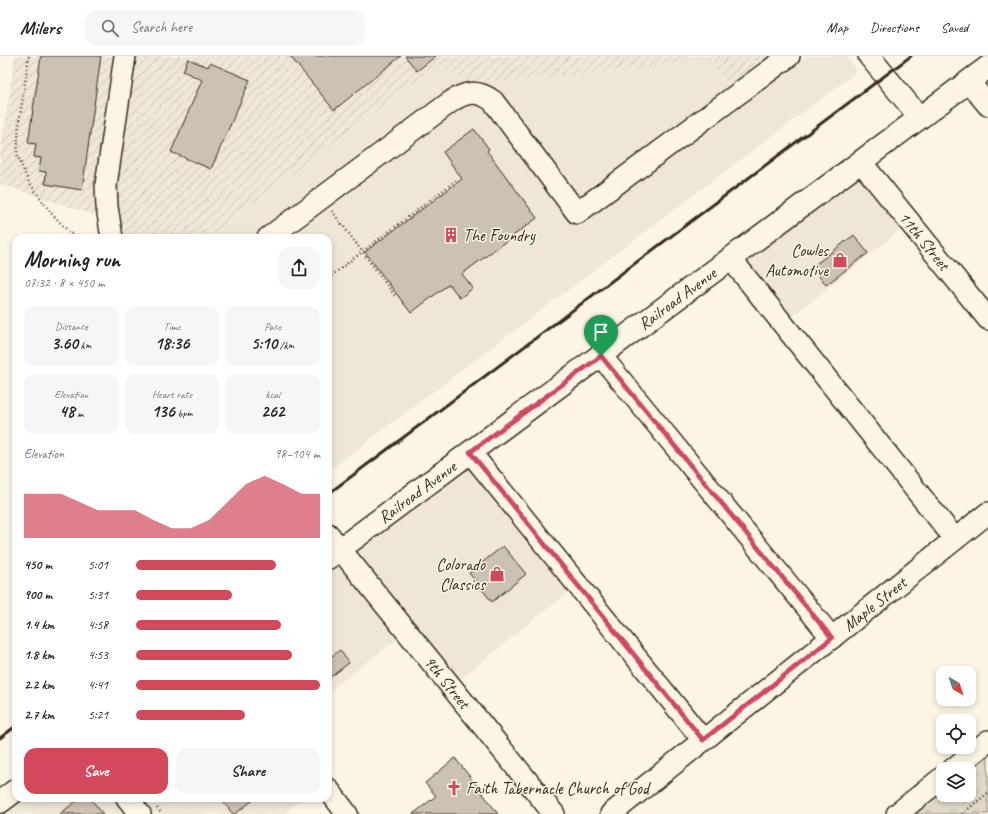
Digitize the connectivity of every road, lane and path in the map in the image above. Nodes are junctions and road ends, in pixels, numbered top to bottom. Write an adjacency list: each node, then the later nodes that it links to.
1 (29, 56): 12 (path)
2 (125, 56): 13 (street)
3 (789, 56): 11 (street)
4 (869, 56): 8 (street)
5 (988, 68): 6 (main road, Railroad Avenue)
6 (969, 82): 7 (street); 8 (main road, Railroad Avenue)
7 (988, 106)
8 (920, 118): 9 (main road, Railroad Avenue)
9 (861, 162): 16 (main road, Railroad Avenue); 19 (street, 11th Street)
10 (458, 179): 15 (path)
11 (322, 198): 14 (street); 15 (path)
12 (71, 234)
13 (111, 234)
14 (273, 234)
15 (362, 252): 17 (path); 18 (path)
16 (731, 259): 20 (main road, Railroad Avenue); 23 (street)
17 (332, 275)
18 (396, 297)
19 (988, 319)
20 (601, 356): 21 (main road, Railroad Avenue); 25 (street)
21 (470, 452): 24 (main road, Railroad Avenue); 26 (street)
22 (988, 513): 23 (street, Maple Street)
23 (955, 539): 25 (street, Maple Street)
24 (332, 547): 37 (street, 9th Street)
25 (832, 638): 26 (street, Maple Street)
26 (703, 740): 38 (street, Maple Street)
27 (988, 740): 28 (street)
28 (961, 762)
29 (936, 783): 39 (street)
30 (12, 793): 33 (main road)
31 (988, 793): 40 (path)
32 (332, 794): 36 (street)
33 (0, 802)
34 (130, 802): 35 (street)
35 (140, 814)
36 (347, 814)
37 (554, 814)
38 (611, 814)
39 (897, 814)
40 (962, 814)

